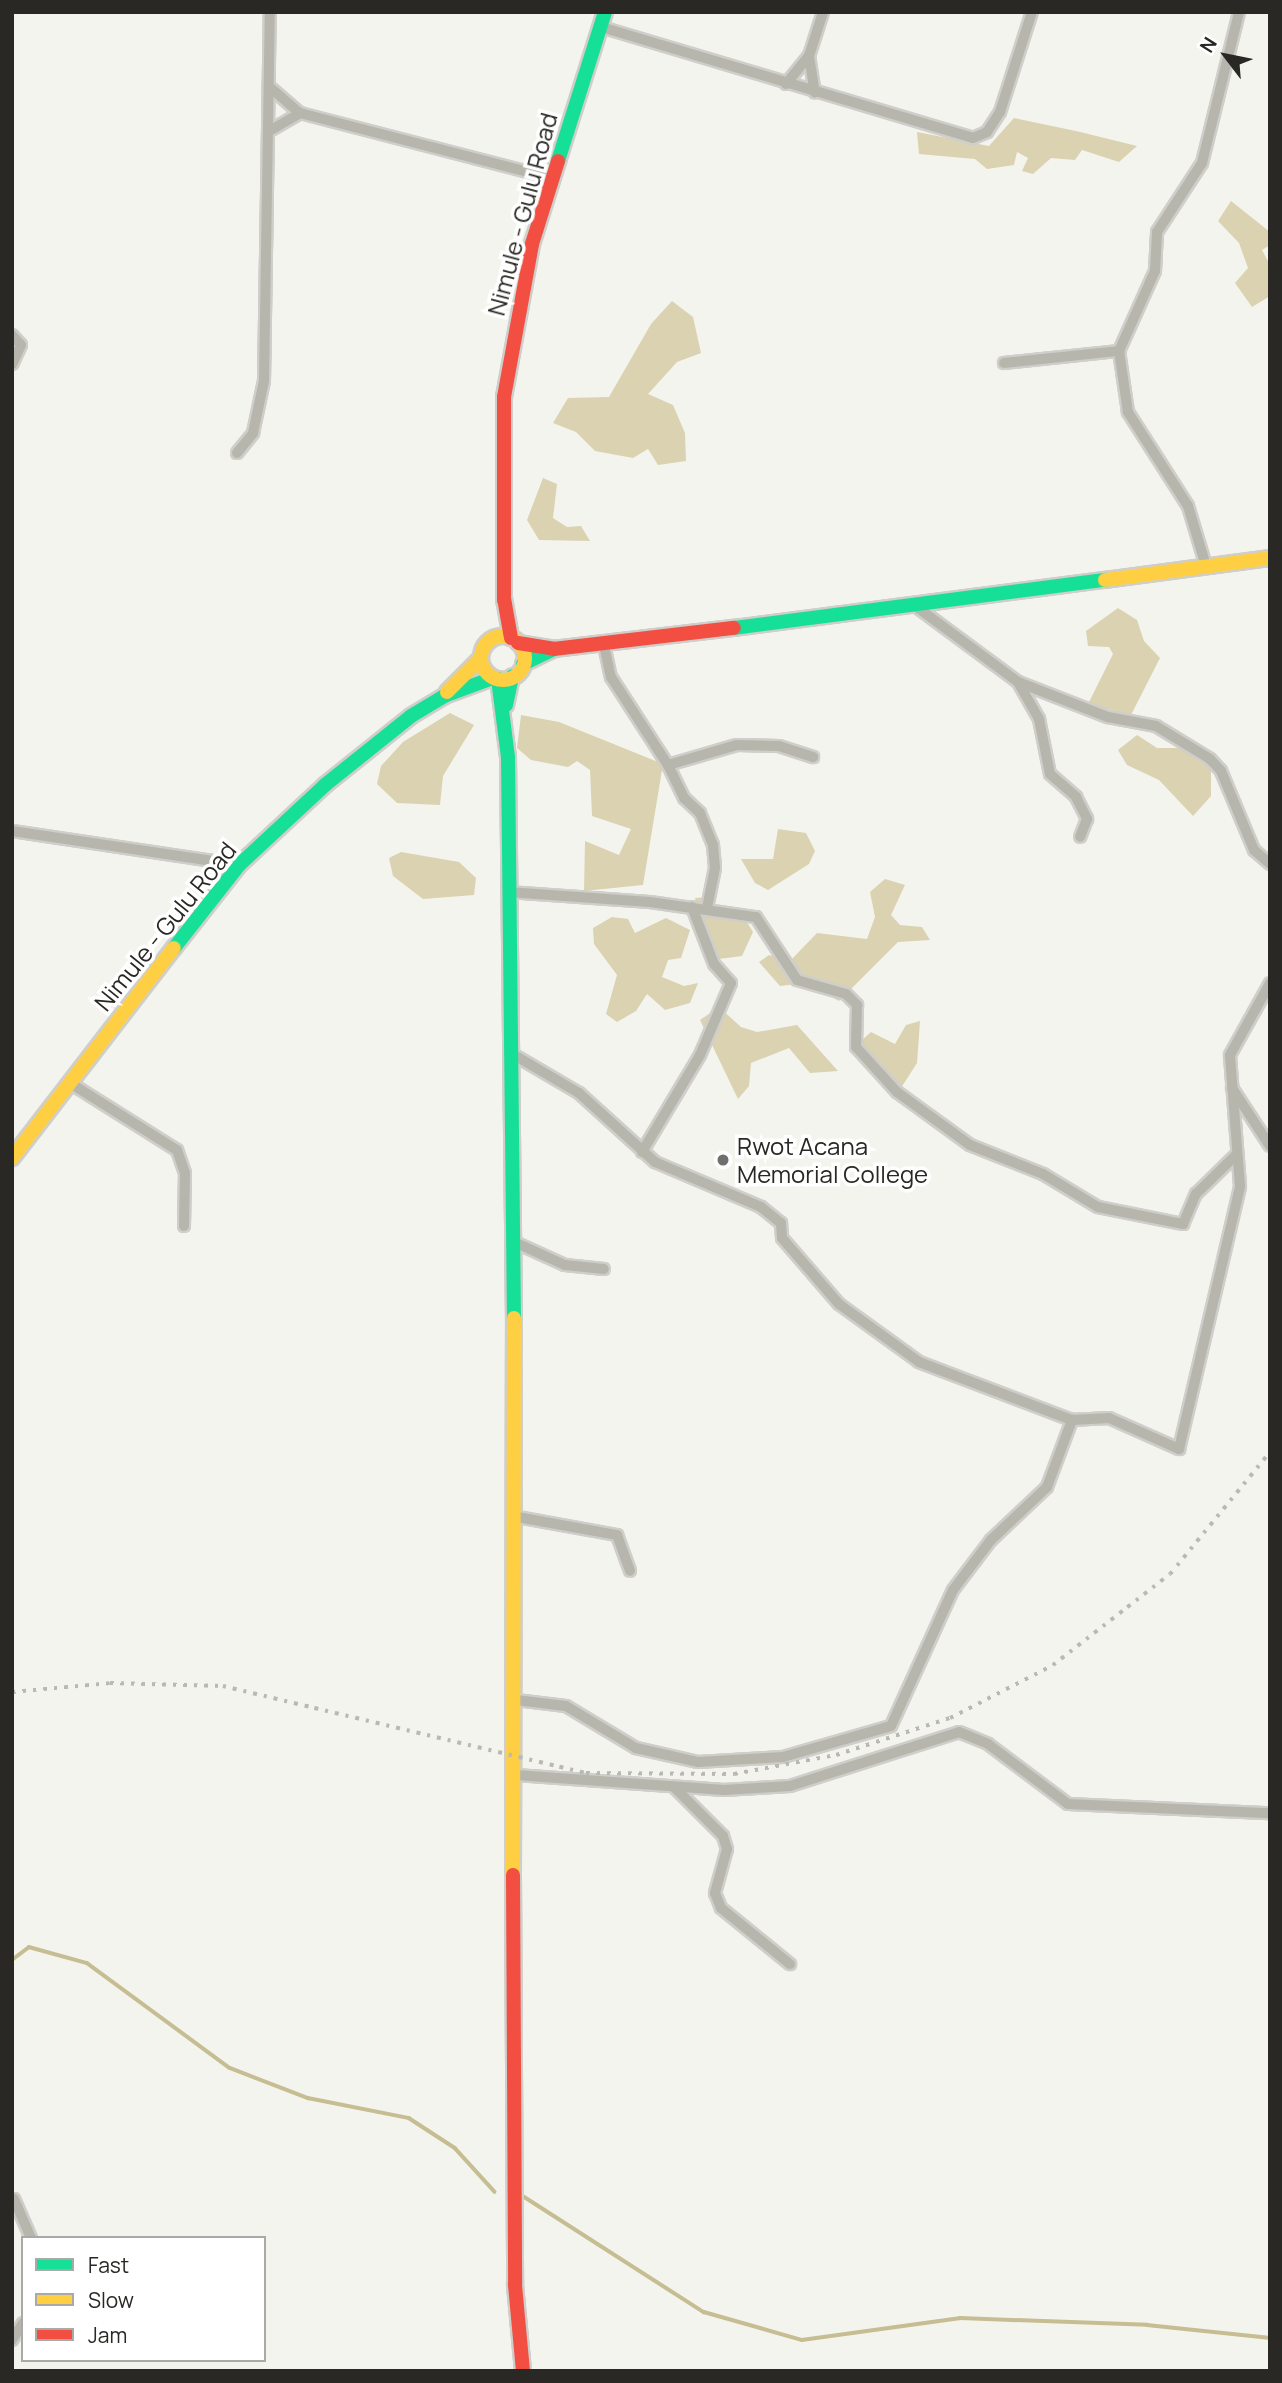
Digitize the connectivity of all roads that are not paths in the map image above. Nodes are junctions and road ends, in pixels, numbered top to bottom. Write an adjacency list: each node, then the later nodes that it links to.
1 (270, 12): 8 (street)
2 (823, 12): 6 (street)
3 (1032, 12): 9 (street)
4 (1239, 12): 14 (street)
5 (603, 20): 7 (street); 12 (main road, Nimule - Gulu Road)
6 (809, 56): 7 (street); 9 (street)
7 (786, 84): 9 (street)
8 (272, 89): 10 (street); 11 (street)
9 (815, 93)
10 (300, 113): 11 (street); 12 (street)
11 (271, 130): 17 (street)
12 (552, 178): 20 (main road, Nimule - Gulu Road)
13 (12, 335): 16 (street)
14 (1119, 352): 15 (street); 19 (street)
15 (1004, 363)
16 (12, 364)
17 (237, 453)
18 (1270, 558): 19 (main road)
19 (1206, 566): 21 (main road)
20 (504, 600): 22 (main road, Nimule - Gulu Road); 23 (main road, Nimule - Gulu Road)
21 (914, 605): 24 (main road); 29 (street)
22 (492, 639): 23 (main road); 26 (main road)
23 (514, 640): 25 (main road); 27 (main road)
24 (604, 645): 25 (main road); 32 (street)
25 (554, 649): 27 (main road)
26 (481, 659): 28 (main road); 30 (main road, Nimule - Gulu Road)
27 (523, 664): 28 (main road)
28 (501, 678): 30 (main road, Nimule - Gulu Road); 37 (main road)
29 (1018, 682): 34 (street); 35 (street)
30 (443, 696): 36 (main road, Nimule - Gulu Road)
31 (813, 757): 32 (street)
32 (667, 765): 39 (street)
33 (12, 831): 36 (street)
34 (1080, 837)
35 (1270, 864)
36 (239, 865): 42 (main road, Nimule - Gulu Road)
37 (508, 892): 38 (street); 41 (main road)
38 (692, 907): 39 (street); 45 (street)
39 (708, 908): 46 (street)
40 (1270, 983): 43 (street)
41 (508, 1052): 45 (street); 49 (main road)
42 (69, 1083): 47 (main road, Nimule - Gulu Road); 48 (street)
43 (1231, 1086): 44 (street); 46 (street)
44 (1270, 1146)
45 (642, 1152): 51 (street)
46 (1236, 1155): 51 (street)
47 (12, 1158)
48 (184, 1226)
49 (512, 1241): 50 (street); 52 (main road)
50 (604, 1269)
51 (1072, 1420): 54 (street)
52 (512, 1516): 53 (street); 54 (main road)
53 (630, 1571)
54 (516, 1700): 55 (main road)
55 (516, 1775): 56 (street); 61 (main road)
56 (676, 1788): 57 (street); 58 (street)
57 (1270, 1813)
58 (790, 1964)
59 (14, 2199): 60 (street)
60 (30, 2236)
61 (523, 2371)

